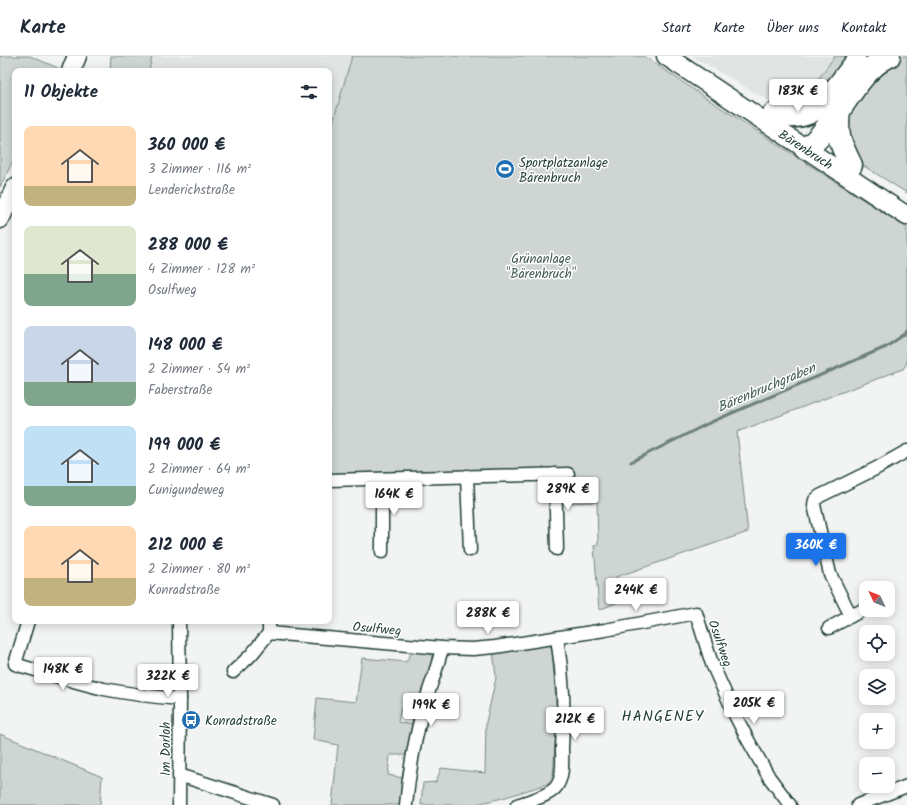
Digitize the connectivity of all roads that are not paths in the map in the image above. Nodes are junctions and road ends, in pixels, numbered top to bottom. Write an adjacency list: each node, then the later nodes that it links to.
1 (78, 56): 6 (main road)
2 (666, 56): 9 (main road, Bärenbruch)
3 (682, 56): 8 (main road, Bärenbruch)
4 (863, 56): 7 (highway)
5 (889, 56): 7 (highway)
6 (72, 68)
7 (837, 101): 8 (highway); 9 (highway); 10 (highway)
8 (774, 114): 9 (main road, Bärenbruch)
9 (808, 142): 10 (main road, Bärenbruch); 13 (main road, Bärenbruch)
10 (850, 165): 12 (main road, Bärenbruch)
11 (12, 194): 14 (main road)
12 (907, 202)
13 (907, 216)
14 (0, 219)
15 (907, 451): 25 (street)
16 (555, 474): 17 (street); 18 (street); 21 (street)
17 (568, 474)
18 (467, 476): 19 (street); 22 (street)
19 (382, 478): 20 (street); 23 (street)
20 (332, 480)
21 (557, 549)
22 (470, 550)
23 (382, 552)
24 (859, 612): 25 (street)
25 (851, 616): 29 (street)
26 (27, 624): 33 (street)
27 (179, 624): 33 (street, Im Dorloh)
28 (269, 627): 31 (street, Osulfweg); 32 (street)
29 (829, 628)
30 (558, 638): 31 (street, Osulfweg); 39 (street); 40 (street, Osulfweg)
31 (442, 648): 38 (street)
32 (233, 672)
33 (180, 699): 34 (street, Im Dorloh)
34 (179, 775): 36 (street, Im Dorloh); 37 (street)
35 (907, 786): 41 (street)
36 (179, 805)
37 (273, 805)
38 (406, 805)
39 (517, 805)
40 (790, 805)
41 (858, 805)

